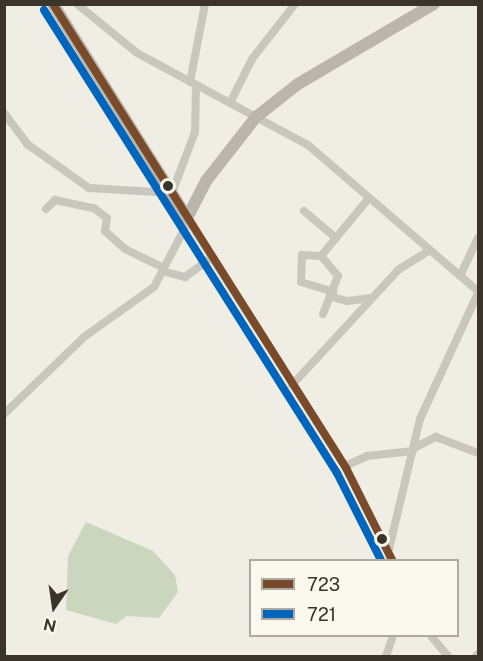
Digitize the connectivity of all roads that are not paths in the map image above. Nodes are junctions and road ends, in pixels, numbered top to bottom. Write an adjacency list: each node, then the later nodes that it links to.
1 (53, 4): 11 (main road)
2 (77, 4): 6 (street)
3 (205, 4): 6 (street)
4 (295, 4): 7 (street)
5 (434, 4): 9 (main road)
6 (193, 83): 7 (street); 11 (street)
7 (230, 103): 9 (street)
8 (4, 113): 10 (street)
9 (256, 117): 12 (street); 16 (main road)
10 (100, 192): 11 (street); 13 (street)
11 (172, 193): 16 (main road)
12 (369, 198): 17 (street); 19 (street)
13 (94, 208): 14 (street); 22 (street)
14 (46, 209)
15 (304, 211): 17 (street)
16 (187, 220): 21 (street); 22 (street)
17 (336, 238): 20 (street)
18 (478, 238): 23 (street)
19 (427, 252): 23 (street); 26 (street)
20 (321, 256): 25 (street); 25 (street)
21 (210, 259): 22 (street); 28 (street)
22 (163, 270): 29 (street)
23 (460, 276): 24 (street)
24 (478, 292): 30 (street)
25 (332, 294): 26 (street); 27 (street)
26 (371, 298): 28 (street)
27 (323, 314)
28 (292, 385): 32 (street)
29 (4, 414)
30 (413, 449): 31 (street); 32 (street); 33 (street)
31 (478, 453)
32 (345, 466): 33 (street)
33 (388, 549): 34 (street)
34 (391, 559)
35 (393, 637): 37 (street)
36 (432, 637): 38 (street)
37 (386, 657)
38 (448, 657)

